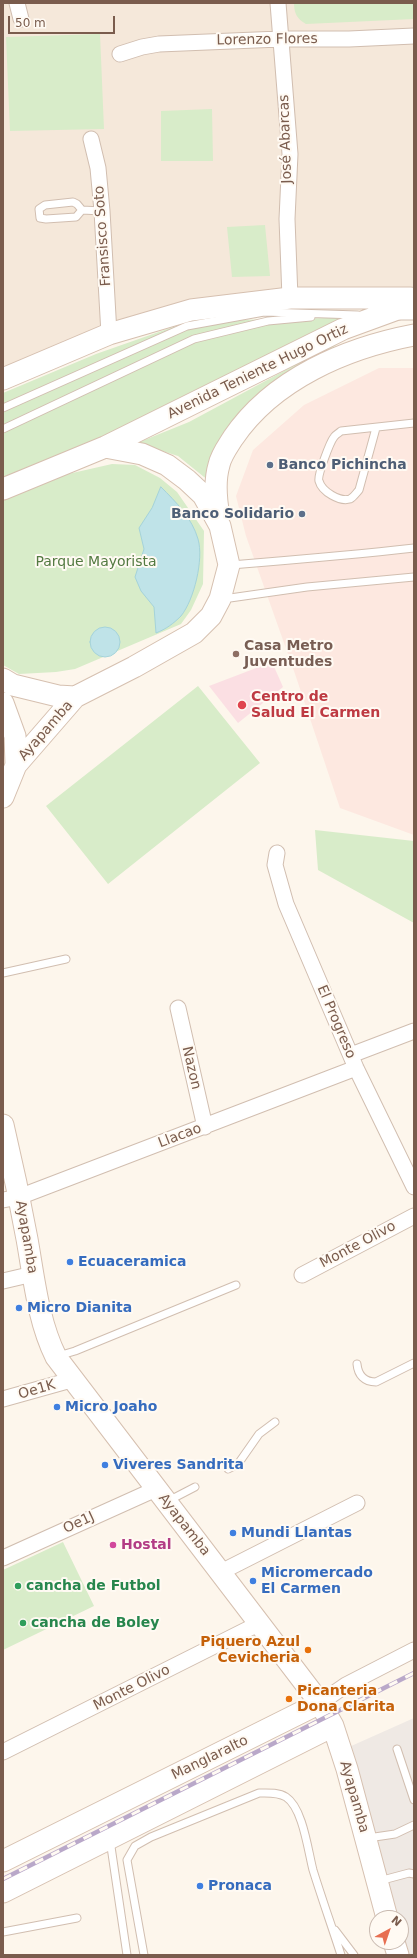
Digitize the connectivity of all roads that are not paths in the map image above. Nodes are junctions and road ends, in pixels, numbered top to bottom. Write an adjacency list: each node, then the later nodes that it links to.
1 (17, 3): 3 (street)
2 (278, 3): 5 (street, José Abarcas)
3 (21, 19)
4 (414, 36): 5 (street, Lorenzo Flores)
5 (280, 39): 6 (street, Lorenzo Flores); 10 (street, José Abarcas)
6 (120, 54)
7 (91, 139): 9 (street, Fransisco Soto)
8 (82, 210): 8 (lane); 9 (lane)
9 (102, 211): 16 (street, Fransisco Soto)
10 (290, 298): 11 (main road); 16 (main road)
11 (414, 298)
12 (414, 303): 15 (main road, Avenida Teniente Hugo Ortiz)
13 (337, 315): 15 (lane); 19 (lane); 22 (lane)
14 (414, 316): 15 (lane)
15 (373, 317): 23 (main road, Avenida Teniente Hugo Ortiz)
16 (109, 334): 18 (main road)
17 (414, 335): 25 (main road, Avenida Teniente Hugo Ortiz)
18 (3, 379)
19 (3, 408)
20 (414, 423): 21 (lane)
21 (376, 428): 21 (lane)
22 (3, 429)
23 (105, 447): 24 (main road); 25 (main road)
24 (3, 489)
25 (220, 526): 27 (main road)
26 (414, 548): 27 (lane)
27 (229, 565): 29 (main road)
28 (414, 577): 29 (lane)
29 (220, 600): 31 (main road)
30 (3, 679): 31 (main road)
31 (75, 696): 33 (main road, Ayapamba)
32 (3, 703): 33 (main road, Ayapamba)
33 (14, 761): 34 (main road, Ayapamba)
34 (3, 797)
35 (277, 852): 40 (street, El Progreso)
36 (66, 959): 37 (lane)
37 (3, 973)
38 (178, 1008): 42 (street, Nazon)
39 (414, 1031): 40 (street, Llacao)
40 (354, 1062): 42 (street, Llacao); 43 (street, El Progreso)
41 (3, 1125): 44 (main road, Ayapamba)
42 (205, 1127): 44 (street, Llacao)
43 (414, 1187)
44 (11, 1198): 46 (main road, Ayapamba)
45 (414, 1216): 47 (street, Monte Olivo)
46 (33, 1274): 48 (street); 50 (main road, Ayapamba)
47 (302, 1274)
48 (3, 1281)
49 (236, 1285): 50 (lane)
50 (56, 1357): 53 (main road, Ayapamba)
51 (414, 1363): 52 (lane)
52 (357, 1364)
53 (71, 1380): 54 (street, Oe1K); 58 (main road, Ayapamba)
54 (3, 1400)
55 (275, 1422): 56 (lane)
56 (228, 1469)
57 (195, 1487): 58 (lane)
58 (161, 1495): 60 (street, Oe1J); 61 (main road, Ayapamba)
59 (357, 1503): 61 (street)
60 (3, 1558)
61 (221, 1572): 62 (main road, Ayapamba)
62 (260, 1623): 64 (main road, Ayapamba); 67 (street, Monte Olivo)
63 (414, 1650): 64 (street, Manglaralto)
64 (320, 1703): 65 (main road, Ayapamba); 72 (main road, Manglaralto)
65 (333, 1726): 70 (main road, Manglaralto); 71 (main road, Ayapamba)
66 (397, 1749): 68 (lane)
67 (3, 1752)
68 (414, 1800)
69 (414, 1825): 71 (lane)
70 (109, 1838): 75 (main road, Manglaralto); 80 (lane)
71 (366, 1839): 74 (main road, Ayapamba)
72 (3, 1861)
73 (412, 1871): 74 (lane)
74 (377, 1882): 76 (main road, Ayapamba)
75 (3, 1892)
76 (385, 1910)
77 (77, 1918): 79 (lane)
78 (331, 1925): 81 (lane); 82 (lane); 83 (lane)
79 (3, 1932)
80 (127, 1955)
81 (144, 1955)
82 (341, 1955)
83 (354, 1955)

